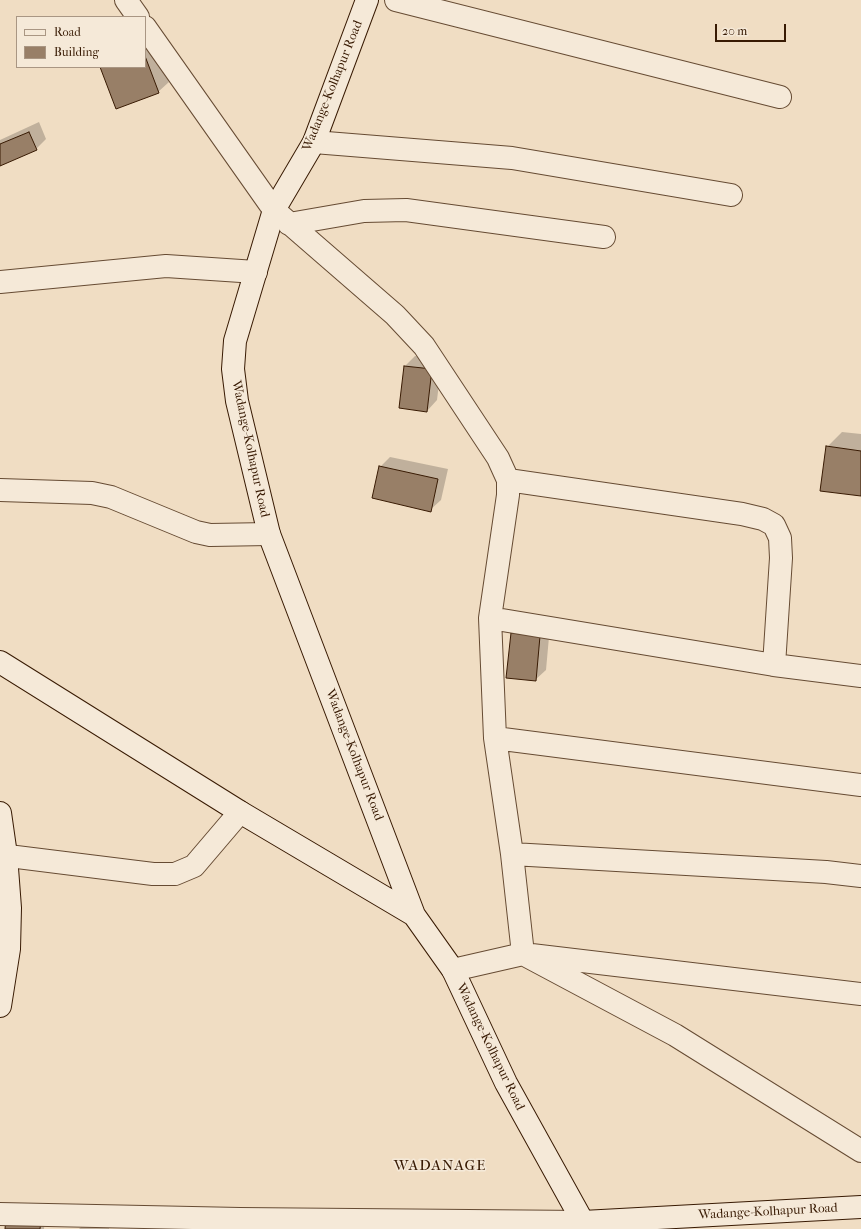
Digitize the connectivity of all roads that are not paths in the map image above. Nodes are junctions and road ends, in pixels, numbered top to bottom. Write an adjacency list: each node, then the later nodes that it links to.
1 (126, 0): 4 (street)
2 (367, 0): 7 (street, Wadange-Kolhapur Road)
3 (396, 0): 6 (street)
4 (137, 16)
5 (146, 28): 9 (street)
6 (780, 97)
7 (314, 142): 8 (street); 9 (street, Wadange-Kolhapur Road)
8 (731, 195)
9 (282, 217): 10 (street); 11 (street, Wadange-Kolhapur Road); 13 (street)
10 (604, 237)
11 (256, 272): 12 (street); 15 (street, Wadange-Kolhapur Road)
12 (0, 282)
13 (508, 480): 16 (street); 18 (street)
14 (0, 490): 15 (street)
15 (269, 534): 27 (street, Wadange-Kolhapur Road)
16 (490, 618): 18 (street); 20 (street)
17 (0, 662): 22 (street)
18 (774, 665): 19 (street)
19 (861, 676)
20 (495, 738): 21 (street); 24 (street)
21 (861, 785)
22 (240, 812): 25 (street); 27 (street)
23 (0, 813): 25 (street)
24 (512, 854): 26 (street); 28 (street)
25 (3, 855): 31 (street)
26 (861, 876)
27 (414, 915): 29 (street, Wadange-Kolhapur Road)
28 (523, 954): 29 (street); 30 (street); 32 (street)
29 (453, 970): 35 (street, Wadange-Kolhapur Road)
30 (861, 994)
31 (0, 1006)
32 (861, 1152)
33 (861, 1207): 35 (street, Wadange-Kolhapur Road)
34 (0, 1214): 35 (street)
35 (585, 1226)

